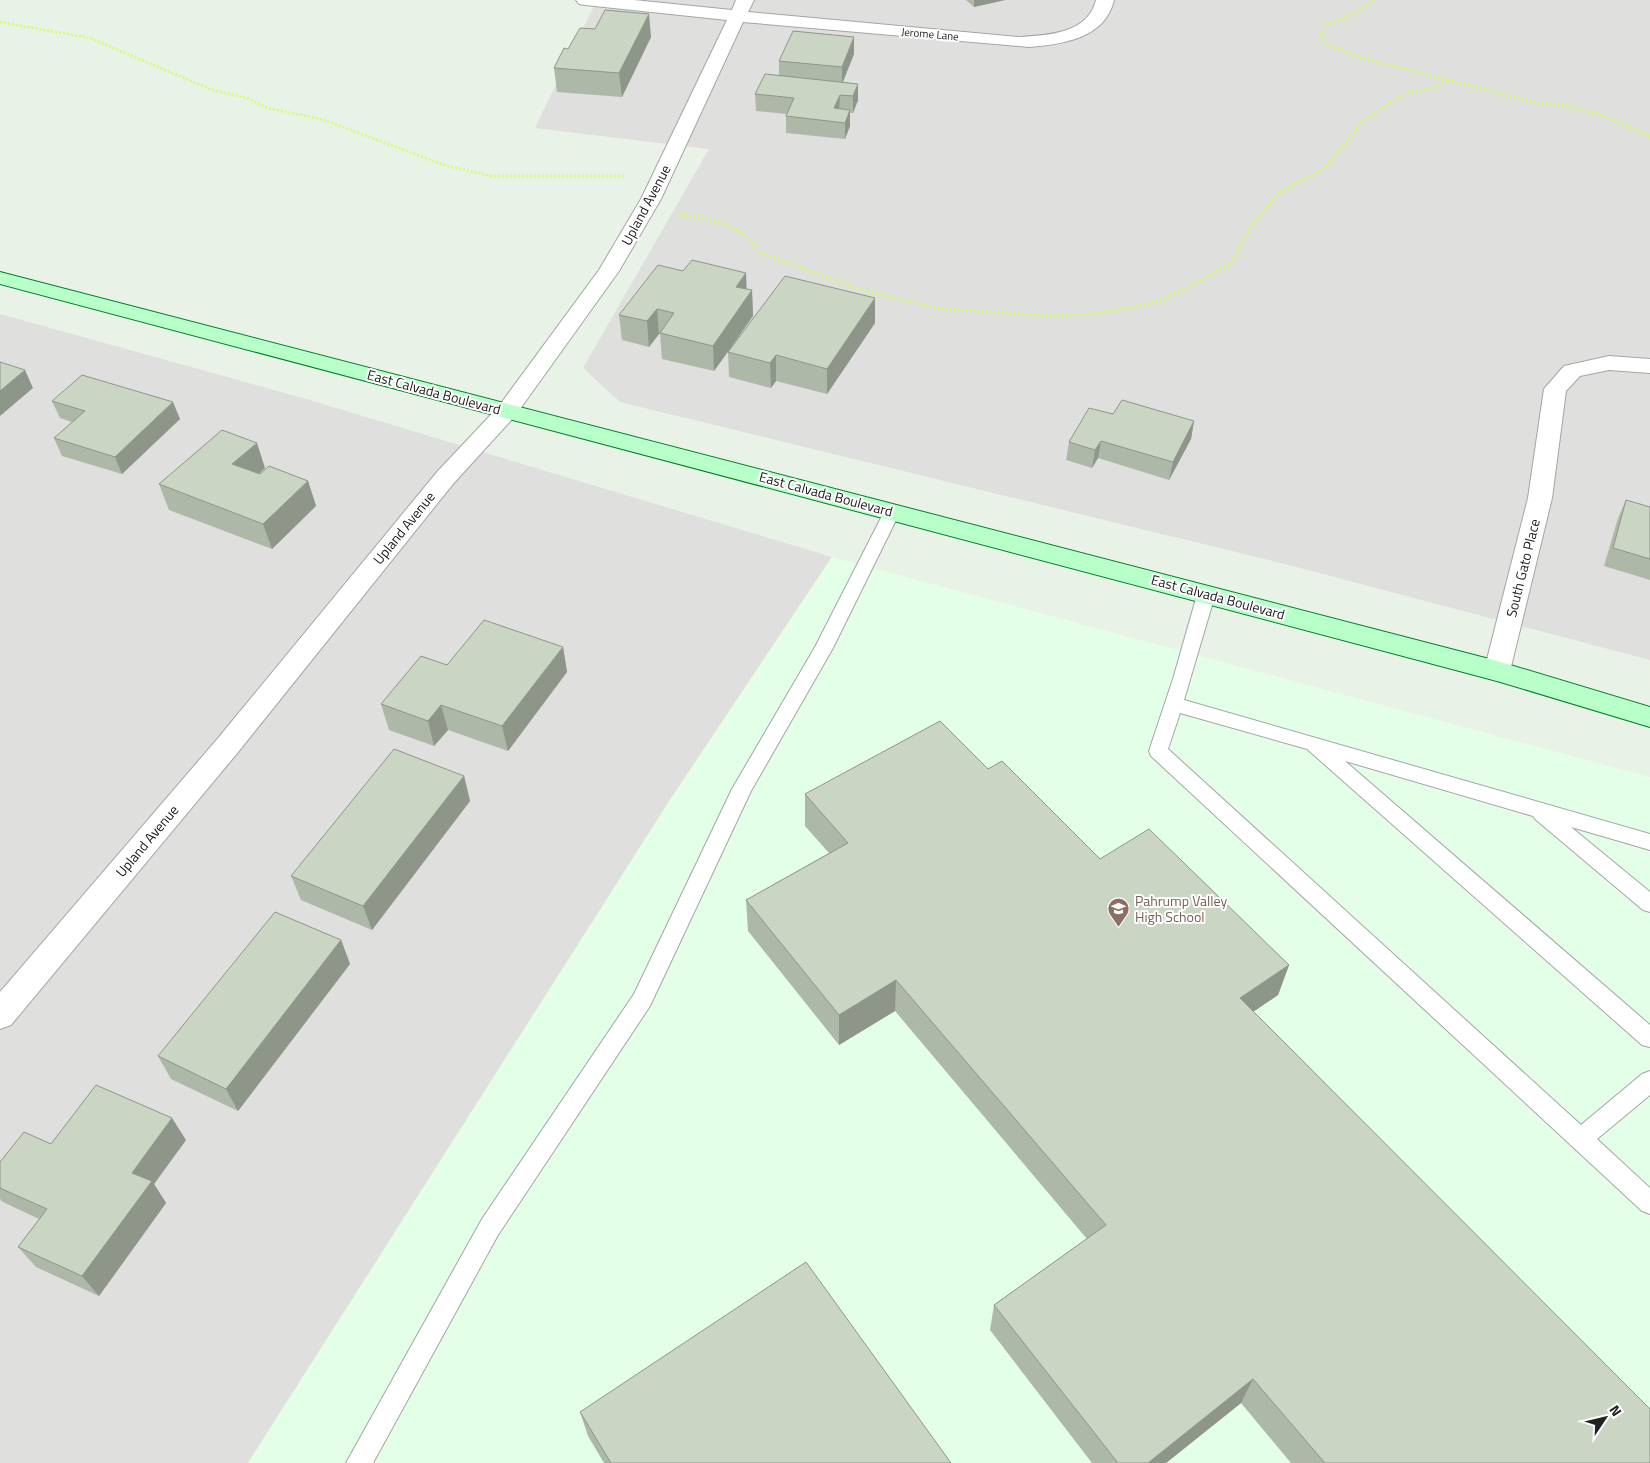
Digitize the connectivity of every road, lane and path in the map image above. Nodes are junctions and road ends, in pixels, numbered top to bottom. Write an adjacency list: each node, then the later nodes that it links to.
1 (585, 0): 4 (street, Jerome Lane)
2 (1105, 0): 4 (street, Jerome Lane)
3 (1375, 0): 6 (path)
4 (741, 8): 8 (street, Upland Avenue)
5 (0, 22): 8 (path)
6 (1448, 80): 7 (path); 9 (path)
7 (1650, 136)
8 (662, 177): 9 (street, Upland Avenue)
9 (651, 199): 12 (street, Upland Avenue)
10 (0, 278): 12 (main road, East Calvada Boulevard)
11 (1650, 366): 15 (street, South Gato Place)
12 (507, 411): 13 (main road, East Calvada Boulevard); 22 (street, Upland Avenue)
13 (892, 512): 14 (main road, East Calvada Boulevard); 27 (lane)
14 (1206, 595): 15 (main road, East Calvada Boulevard); 16 (lane)
15 (1497, 671): 17 (main road, East Calvada Boulevard)
16 (1173, 704): 18 (lane); 25 (lane)
17 (1650, 717)
18 (1313, 744): 19 (lane); 23 (lane)
19 (1536, 809): 20 (lane); 21 (lane)
20 (1650, 842)
21 (1650, 904)
22 (0, 1015)
23 (1650, 1038)
24 (1650, 1081): 25 (lane)
25 (1580, 1139): 26 (lane)
26 (1650, 1203)
27 (359, 1463)

